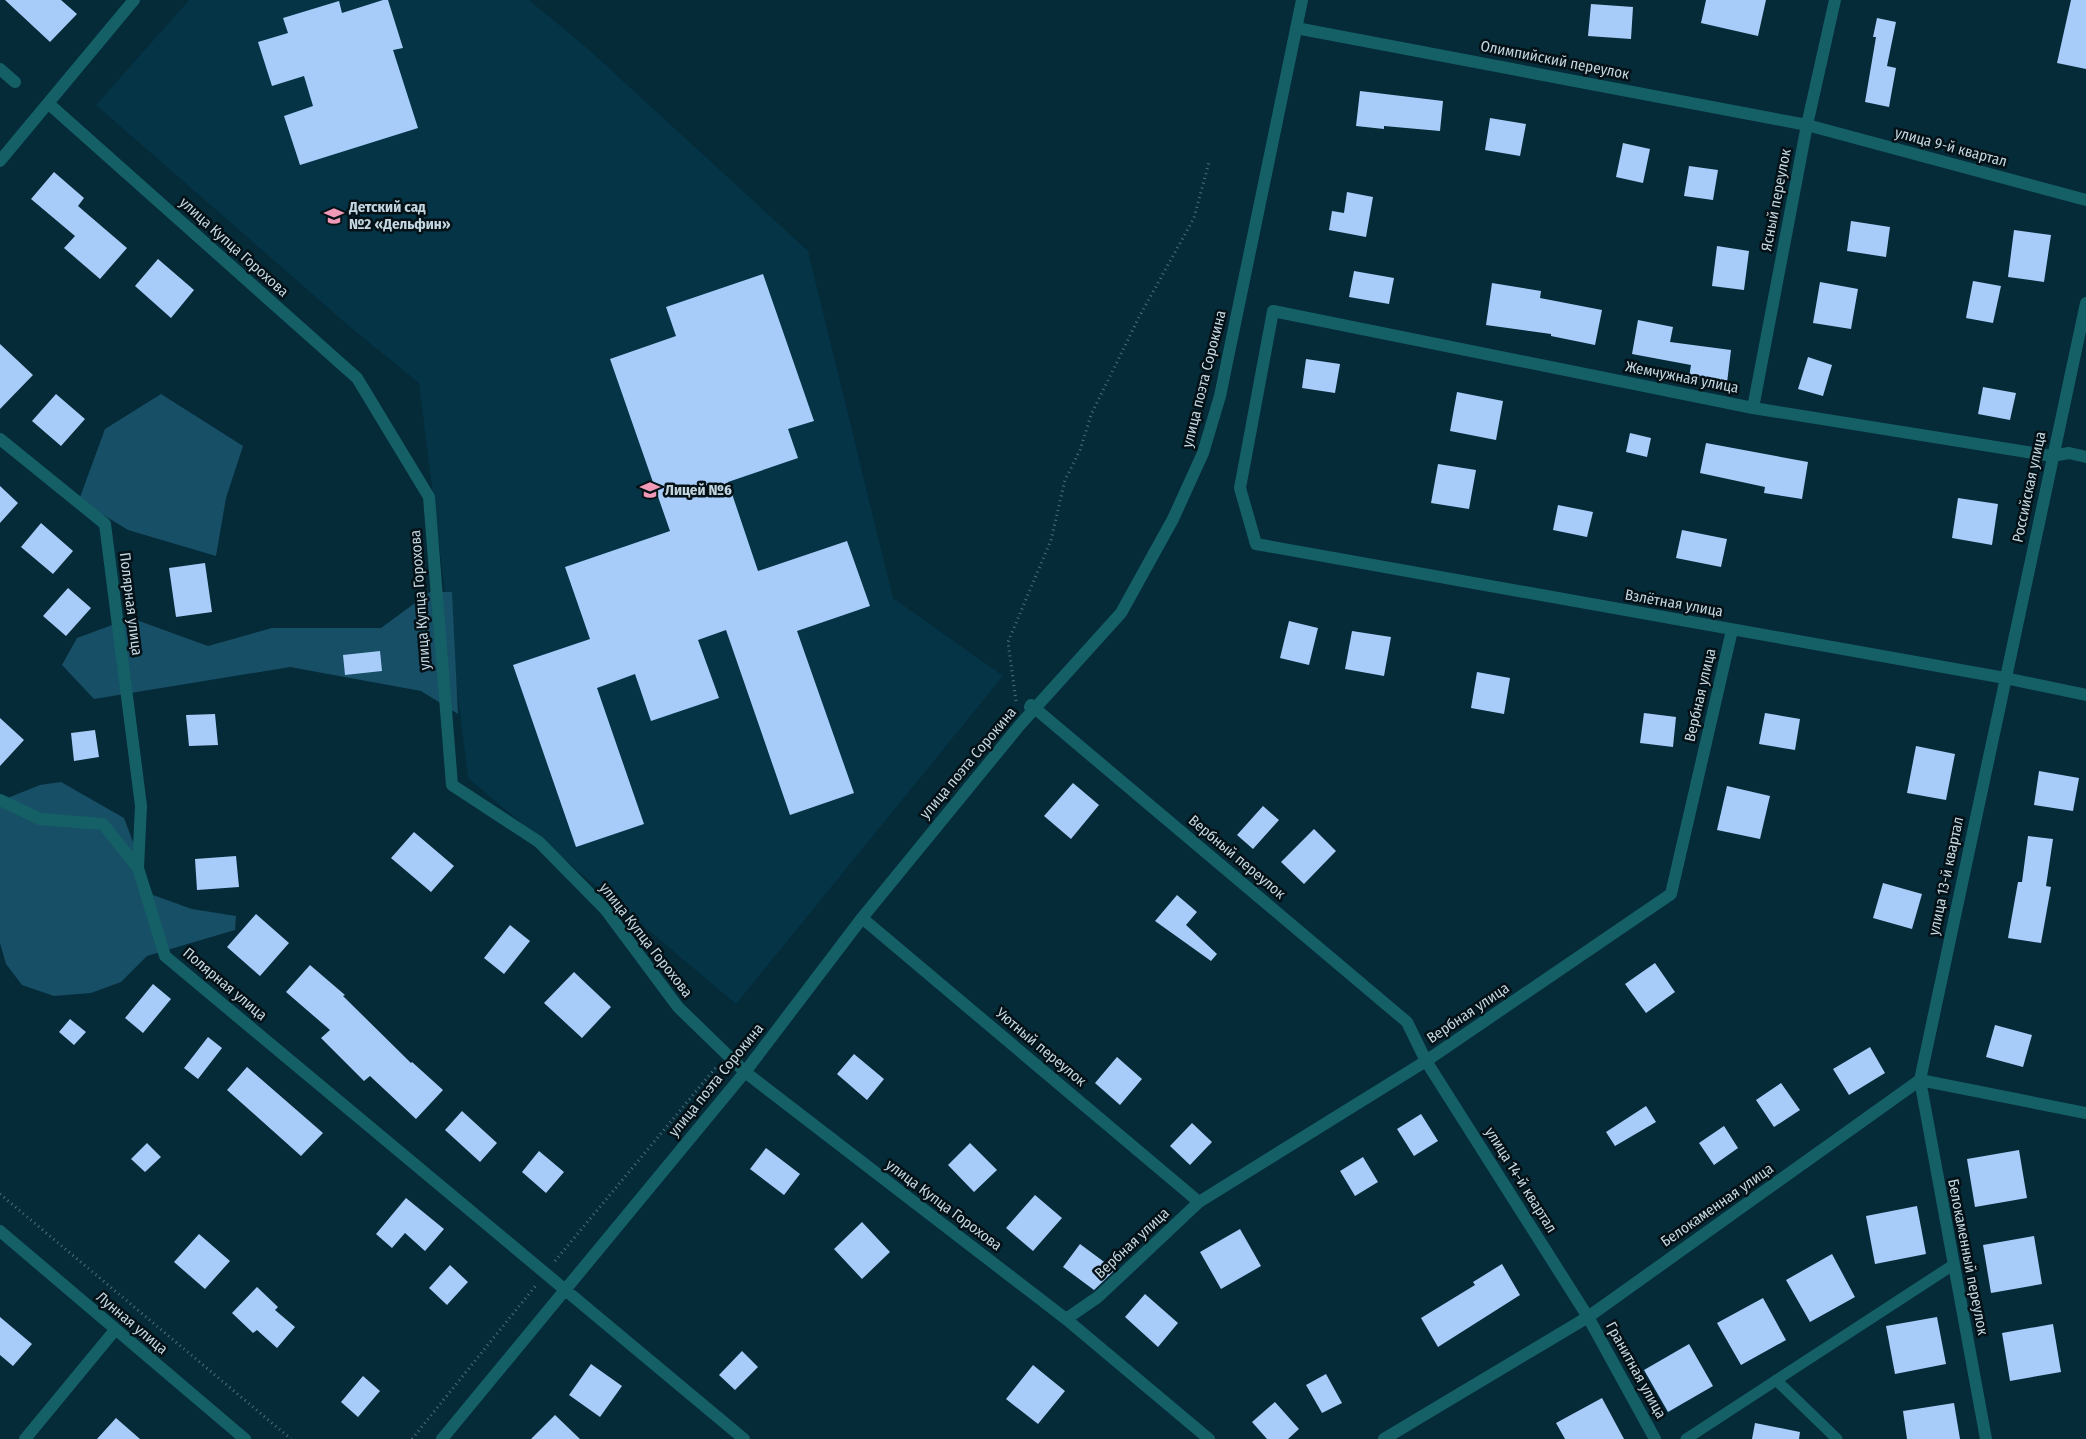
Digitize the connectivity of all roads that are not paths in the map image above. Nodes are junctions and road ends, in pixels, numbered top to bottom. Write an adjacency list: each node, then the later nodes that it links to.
1 (134, 0): 7 (street)
2 (1302, 0): 4 (street, улица поэта Сорокина)
3 (1836, 0): 8 (street, Ясный переулок)
4 (1296, 28): 8 (street, Олимпийский переулок); 20 (street, улица поэта Сорокина)
5 (0, 69): 6 (street)
6 (15, 82)
7 (49, 104): 9 (street); 25 (street, улица Купца Горохова)
8 (1807, 125): 10 (street, улица 9-й квартал); 12 (street, Ясный переулок)
9 (0, 161)
10 (2086, 200)
11 (2086, 303): 14 (street, Российская улица)
12 (1753, 408): 14 (street, Жемчужная улица); 16 (street, Жемчужная улица)
13 (0, 439): 22 (street, Полярная улица)
14 (2052, 456): 15 (street, Жемчужная улица); 18 (street, Российская улица)
15 (2086, 457)
16 (1256, 544): 17 (street, Взлётная улица)
17 (1732, 630): 18 (street, Взлётная улица); 24 (street, Вербная улица)
18 (2005, 678): 19 (street, Взлётная улица); 26 (street, улица 13-й квартал)
19 (2086, 695)
20 (1019, 726): 23 (street, улица поэта Сорокина); 24 (street, Вербный переулок)
21 (0, 800): 22 (street)
22 (138, 868): 31 (street, Полярная улица)
23 (862, 918): 25 (street, улица поэта Сорокина); 28 (street, Уютный переулок)
24 (1426, 1061): 28 (street, Вербная улица); 32 (street, улица 14-й квартал)
25 (745, 1072): 31 (street, улица поэта Сорокина); 33 (street, улица Купца Горохова)
26 (1920, 1080): 27 (street); 30 (street, Белокаменный переулок); 32 (street, Белокаменная улица)
27 (2086, 1113)
28 (1199, 1202): 33 (street, Вербная улица)
29 (0, 1231): 34 (street, Лунная улица)
30 (1953, 1265): 35 (lane); 45 (street, Белокаменный переулок)
31 (566, 1289): 38 (street, улица поэта Сорокина); 39 (street, Полярная улица)
32 (1588, 1317): 41 (street, Белокаменная улица); 42 (street, Гранитная улица)
33 (1066, 1319): 40 (street, улица Купца Горохова)
34 (115, 1330): 36 (street); 37 (street, Лунная улица)
35 (1776, 1380): 43 (lane); 44 (lane)
36 (25, 1439)
37 (245, 1439)
38 (442, 1439)
39 (744, 1439)
40 (1209, 1439)
41 (1384, 1439)
42 (1656, 1439)
43 (1686, 1439)
44 (1837, 1439)
45 (1986, 1439)

